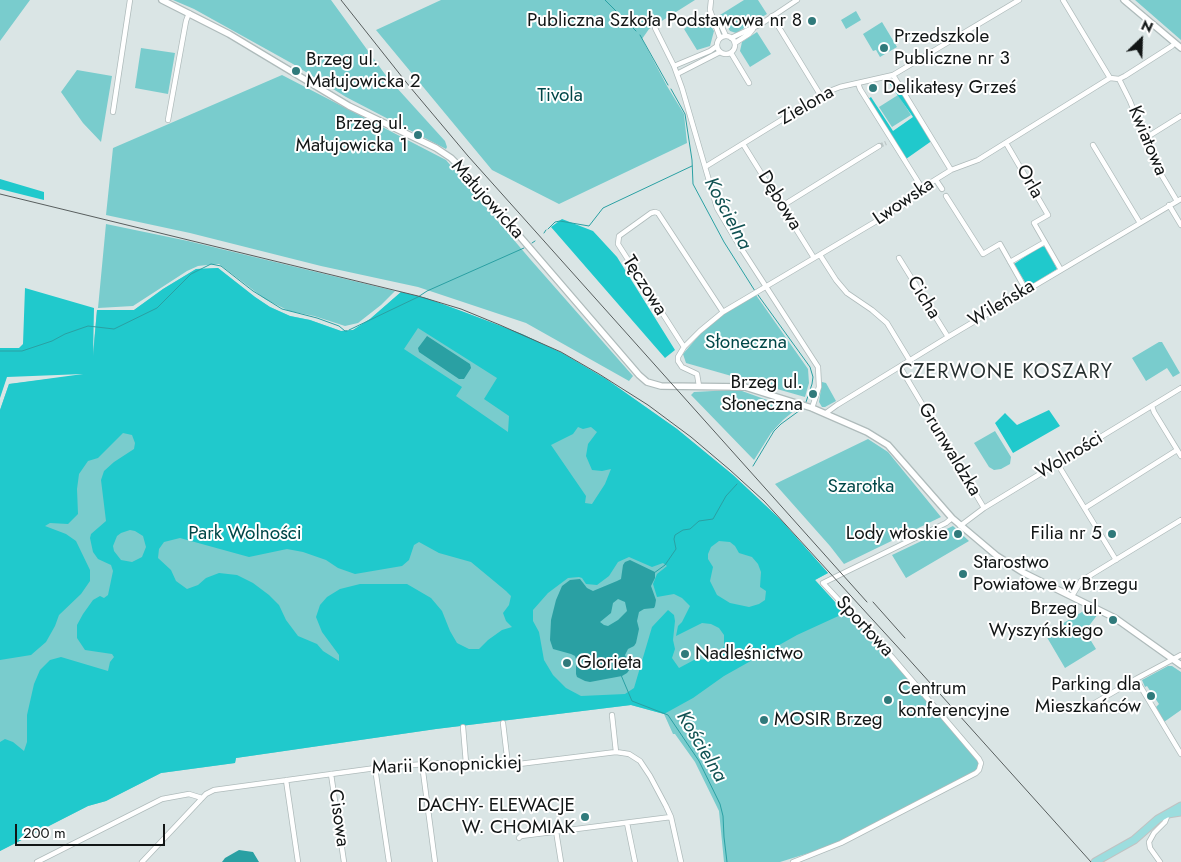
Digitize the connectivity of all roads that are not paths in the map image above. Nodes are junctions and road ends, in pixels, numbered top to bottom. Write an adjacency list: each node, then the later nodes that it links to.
1 (130, 0): 29 (street)
2 (162, 0): 8 (street, Małujowicka)
3 (711, 0): 10 (street)
4 (797, 0): 9 (street)
5 (1019, 0): 23 (street, Zielona)
6 (1063, 0): 24 (street)
7 (1124, 0): 16 (street)
8 (189, 13): 31 (street); 63 (street, Małujowicka)
9 (772, 16): 12 (street); 28 (street)
10 (714, 18): 13 (street); 14 (street)
11 (654, 28): 21 (street)
12 (753, 29): 13 (street); 15 (street)
13 (729, 37): 14 (street); 15 (street)
14 (720, 38): 17 (street)
15 (735, 43): 20 (street)
16 (1175, 43): 18 (street); 25 (street)
17 (717, 46): 19 (street); 21 (street)
18 (1181, 48)
19 (720, 52): 20 (street); 22 (street)
20 (731, 53): 26 (street)
21 (674, 66): 22 (street)
22 (677, 74): 39 (street)
23 (893, 75): 27 (street, Zielona); 40 (street)
24 (1110, 78): 25 (street); 35 (street, Lwowska)
25 (1119, 79): 33 (street, Kwiatowa)
26 (749, 83)
27 (858, 83): 28 (street, Zielona); 32 (street)
28 (821, 96): 36 (street, Zielona)
29 (113, 112)
30 (1181, 116): 33 (street)
31 (168, 120)
32 (891, 139): 34 (street); 42 (street)
33 (1144, 139): 45 (street, Kwiatowa)
34 (886, 143)
35 (1006, 143): 40 (street, Lwowska); 50 (street, Orla)
36 (743, 144): 39 (street, Zielona); 47 (street, Dębowa)
37 (1093, 144): 48 (street)
38 (879, 146): 47 (street)
39 (704, 167): 56 (street)
40 (951, 170): 41 (street, Lwowska)
41 (936, 180): 42 (street, Lwowska); 43 (street)
42 (922, 188): 51 (street, Lwowska)
43 (942, 189)
44 (946, 196): 54 (street)
45 (1179, 200): 46 (street, Wileńska)
46 (1170, 205): 48 (street, Wileńska); 49 (street)
47 (782, 206): 52 (street, Dębowa)
48 (1140, 223): 55 (street, Wileńska)
49 (1181, 224)
50 (1044, 242): 54 (street); 55 (street)
51 (820, 255): 52 (street, Lwowska); 61 (street)
52 (814, 258): 56 (street, Lwowska)
53 (899, 258): 59 (street, Cicha)
54 (1010, 262): 57 (street)
55 (1061, 270): 57 (street, Wileńska)
56 (766, 287): 58 (street, Lwowska); 65 (street)
57 (1026, 290): 59 (street, Wileńska)
58 (723, 312): 60 (street, Lwowska); 60 (street, Tęczowa)
59 (948, 337): 61 (street, Wileńska)
60 (684, 347): 63 (street)
61 (910, 361): 62 (street, Wileńska)
62 (900, 367): 67 (street, Wileńska); 71 (street, Grunwaldzka)
63 (700, 386): 65 (street, Małujowicka)
64 (1181, 388): 66 (street, Wolności)
65 (807, 406): 67 (street, Małujowicka)
66 (1152, 406): 68 (street); 70 (street, Wolności)
67 (826, 414): 73 (street, Małujowicka)
68 (1177, 450): 69 (street); 72 (street)
69 (1181, 456)
70 (1057, 463): 71 (street, Wolności); 72 (street)
71 (984, 508): 75 (street, Wolności)
72 (1085, 508): 76 (street)
73 (952, 518): 75 (street, Małujowicka); 111 (street, Sportowa)
74 (1181, 520): 76 (street)
75 (960, 526): 77 (street, Małujowicka)
76 (1116, 560): 77 (street)
77 (1072, 596): 79 (street, Małujowicka)
78 (1181, 655): 79 (street)
79 (1172, 660): 80 (street, Małujowicka); 81 (street)
80 (1181, 665)
81 (1136, 678): 82 (street); 87 (street)
82 (1080, 711)
83 (612, 715): 86 (street)
84 (503, 722): 90 (street)
85 (462, 727): 88 (street)
86 (616, 752): 90 (street, Marii Konopnickiej); 98 (street, Marii Konopnickiej)
87 (1181, 754)
88 (466, 763): 89 (street, Marii Konopnickiej); 90 (street, Marii Konopnickiej)
89 (422, 764): 91 (street, Marii Konopnickiej); 107 (street)
90 (508, 765)
91 (376, 768): 92 (street, Marii Konopnickiej); 106 (street)
92 (332, 774): 93 (street, Marii Konopnickiej); 105 (street, Cisowa)
93 (286, 780): 94 (street, Marii Konopnickiej); 104 (street)
94 (202, 798): 102 (street); 103 (street, Marii Konopnickiej)
95 (1181, 806): 97 (main road)
96 (1181, 812): 97 (main road)
97 (1168, 814): 112 (main road); 113 (street)
98 (671, 817): 99 (street); 110 (street, Marii Konopnickiej)
99 (627, 822): 100 (street); 109 (street)
100 (556, 831): 101 (street); 108 (street)
101 (519, 838)
102 (37, 862)
103 (142, 862)
104 (298, 862)
105 (344, 862)
106 (389, 862)
107 (435, 862)
108 (561, 862)
109 (635, 862)
110 (681, 862)
111 (794, 862)
112 (1096, 862)
113 (1160, 862)

